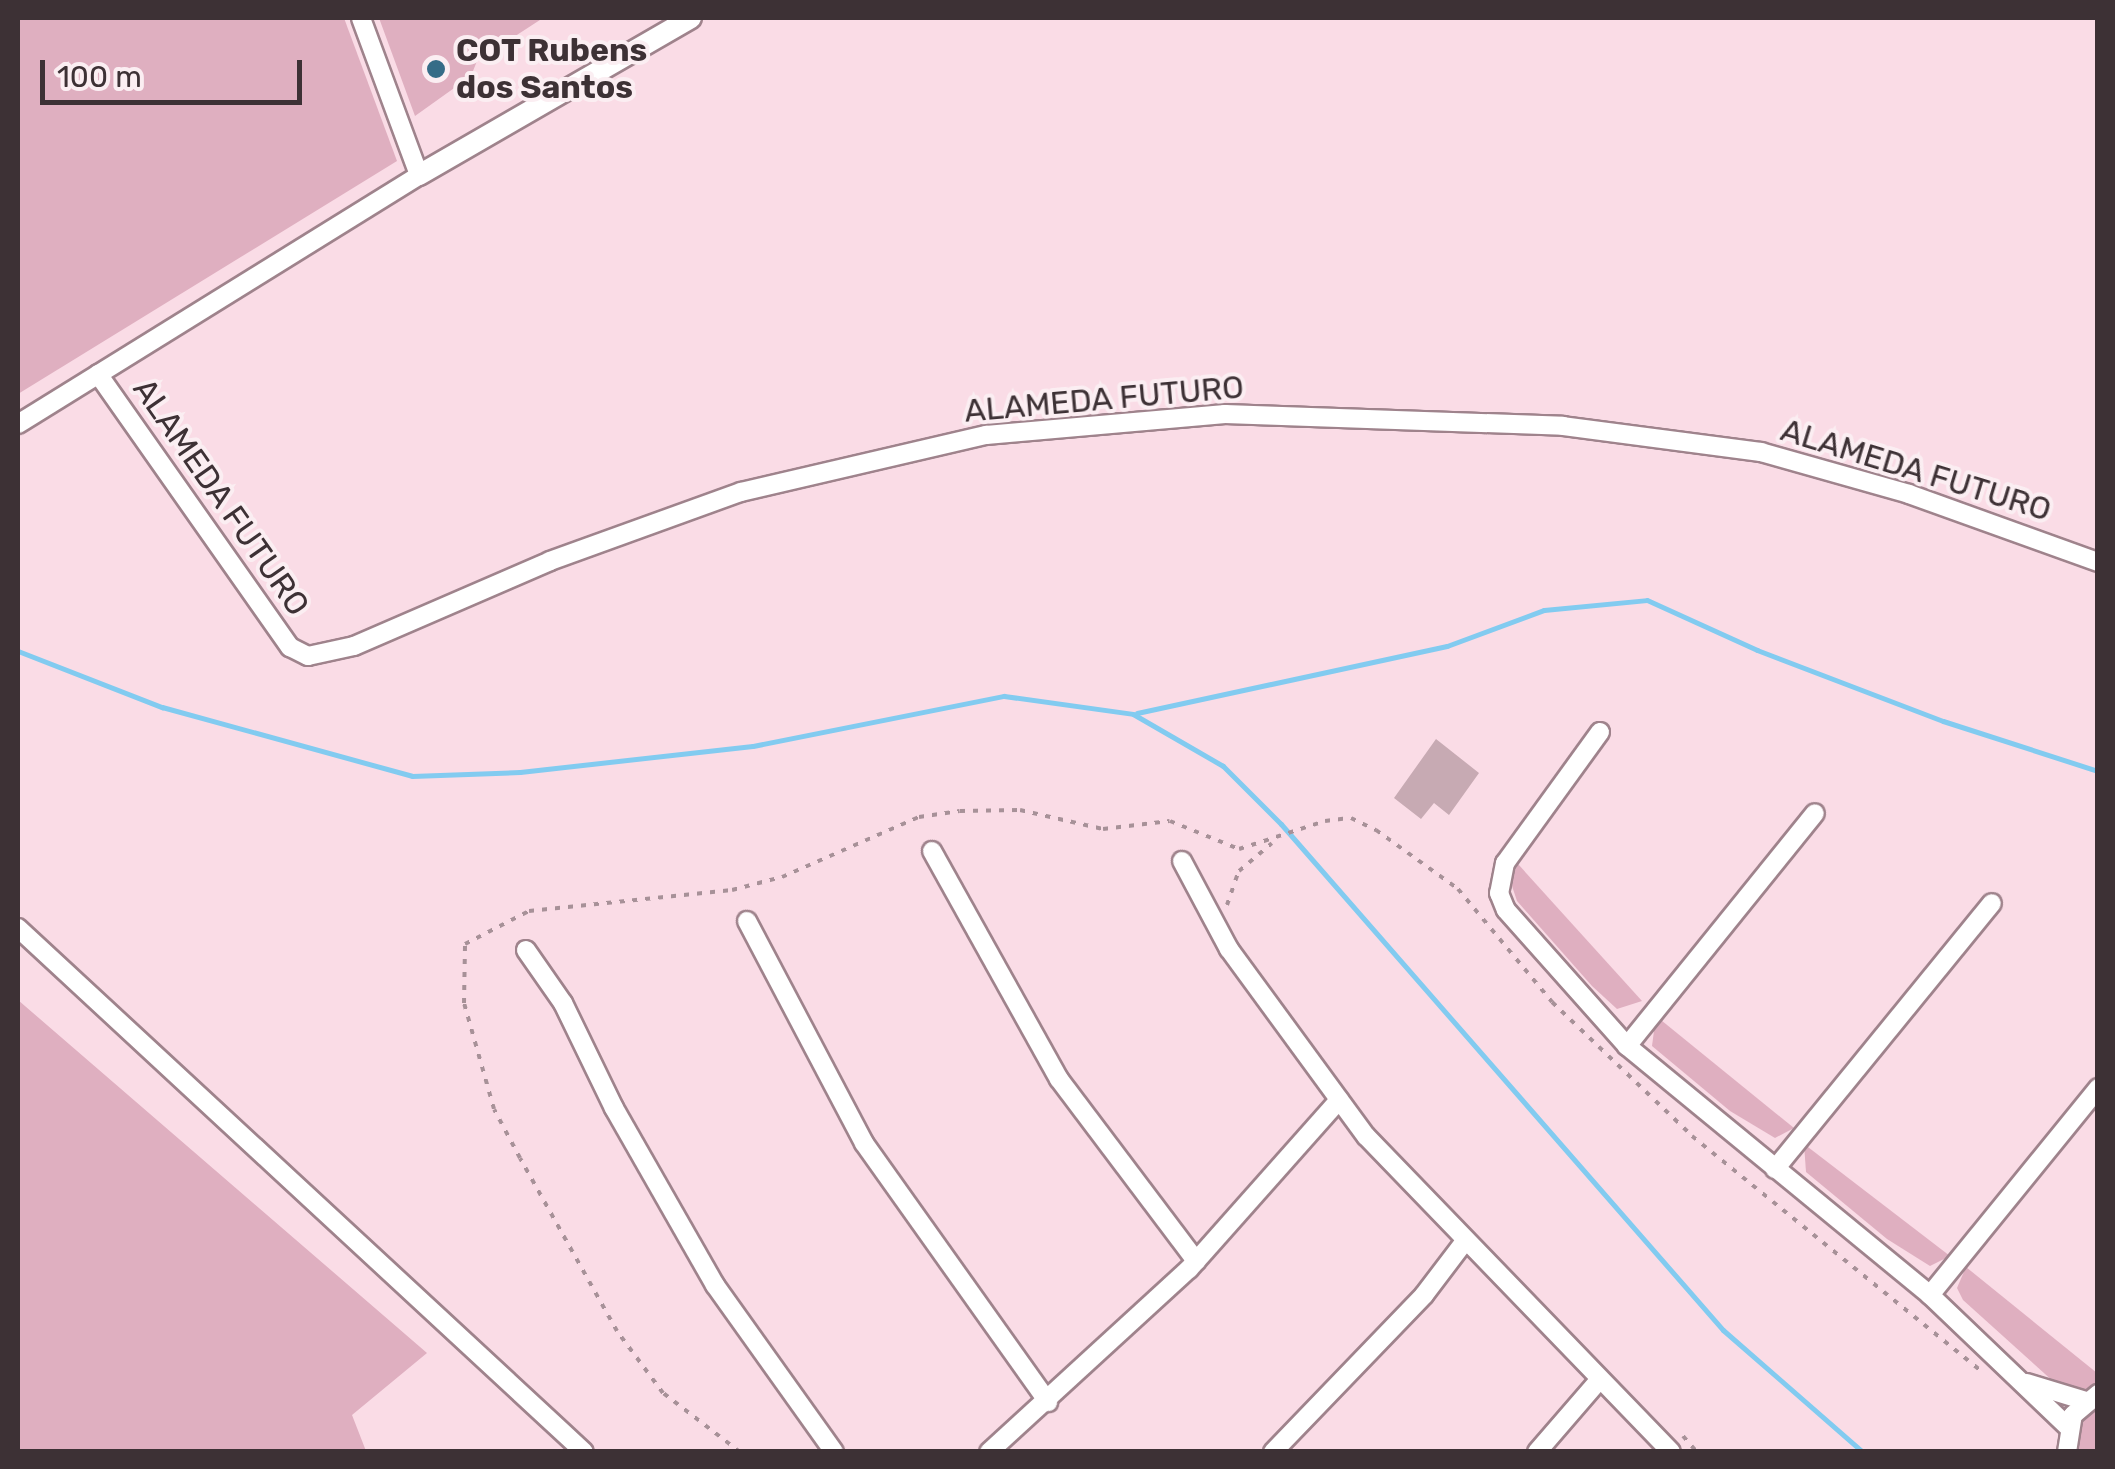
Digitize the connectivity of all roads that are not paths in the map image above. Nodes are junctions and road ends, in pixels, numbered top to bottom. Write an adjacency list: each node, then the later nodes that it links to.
1 (361, 18): 3 (street)
2 (691, 18): 3 (street)
3 (419, 175): 4 (street)
4 (98, 374): 5 (street); 6 (street, ALAMEDA FUTURO)
5 (18, 424)
6 (2098, 562)
7 (1600, 732): 15 (street)
8 (1815, 813): 15 (street)
9 (932, 852): 20 (street)
10 (1182, 861): 17 (street)
11 (1992, 904): 18 (street)
12 (748, 921): 25 (street)
13 (18, 928): 27 (street)
14 (526, 950): 28 (street)
15 (1628, 1046): 18 (street)
16 (2098, 1088): 21 (street)
17 (1339, 1100): 19 (street); 20 (street)
18 (1775, 1169): 21 (street)
19 (1465, 1241): 22 (street); 30 (street)
20 (1196, 1261): 25 (street)
21 (1930, 1295): 23 (street)
22 (1600, 1379): 31 (street); 32 (street)
23 (2026, 1383): 24 (street); 26 (street)
24 (2092, 1398): 26 (street)
25 (1048, 1402): 29 (street)
26 (2068, 1427): 33 (street)
27 (584, 1452)
28 (834, 1452)
29 (989, 1452)
30 (1273, 1452)
31 (1537, 1452)
32 (1670, 1452)
33 (2067, 1452)

